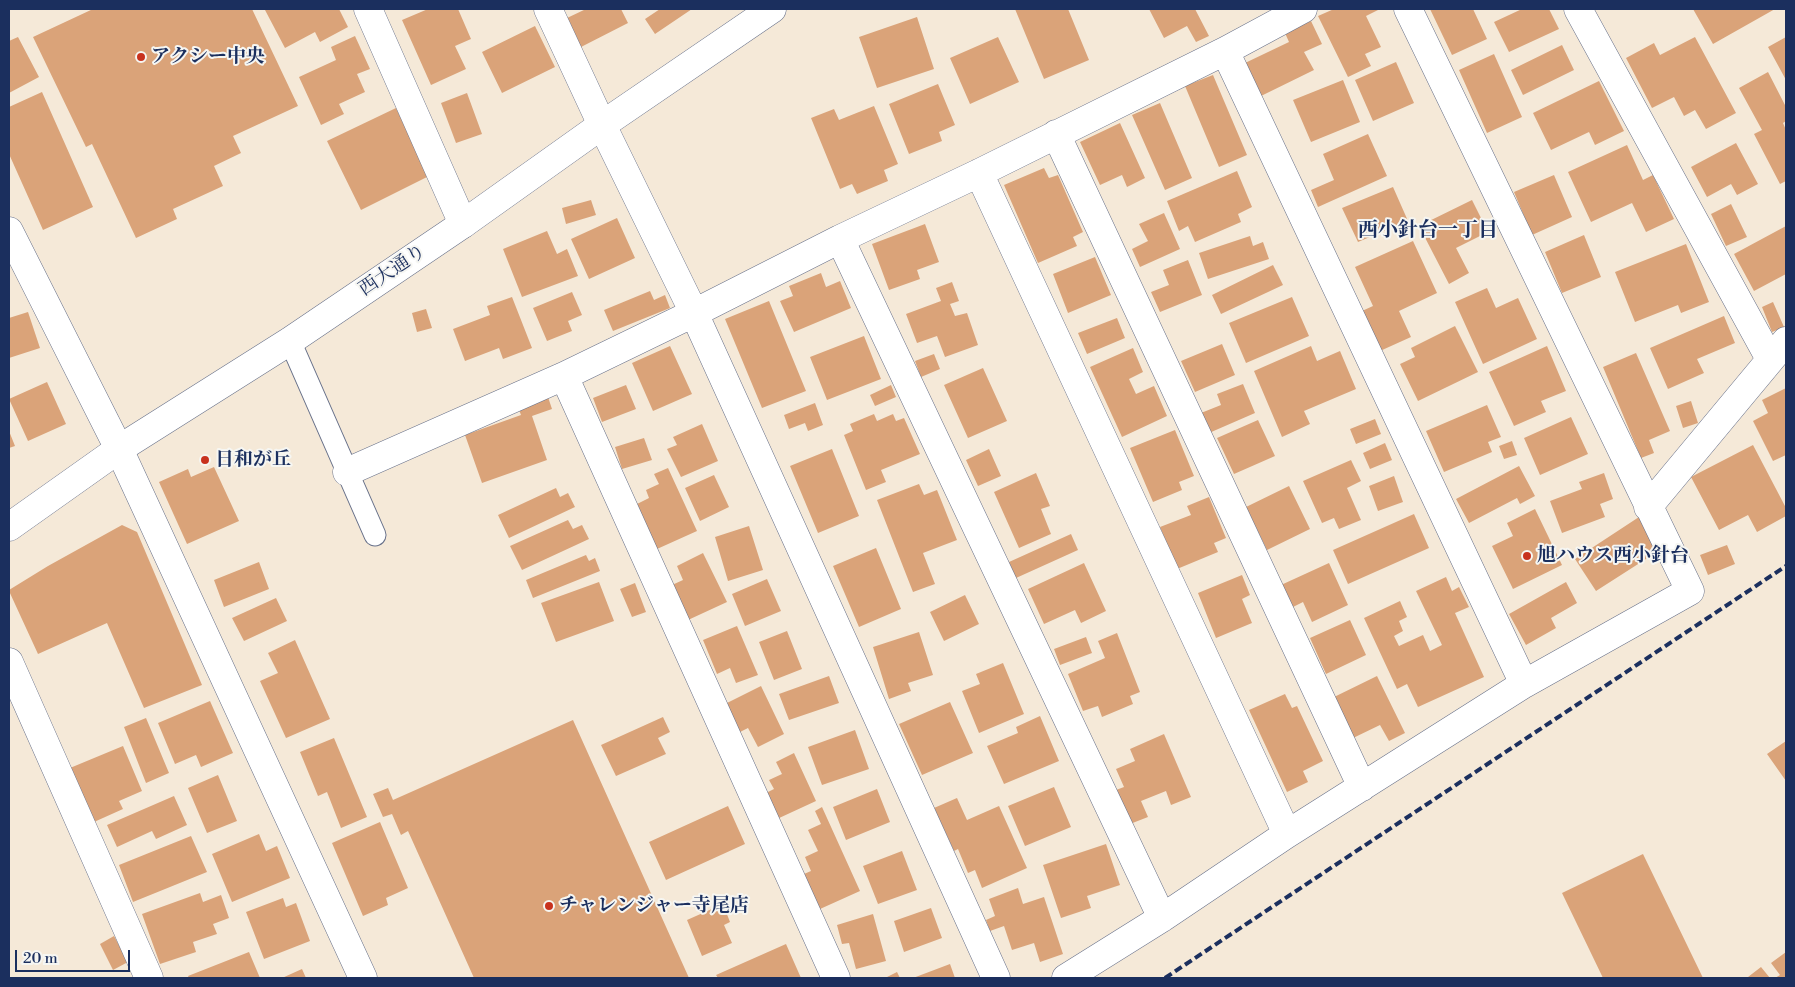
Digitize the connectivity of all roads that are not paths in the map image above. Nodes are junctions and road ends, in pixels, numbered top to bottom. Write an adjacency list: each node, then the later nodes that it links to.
1 (368, 9): 12 (street)
2 (548, 9): 9 (street)
3 (772, 9): 7 (street, 西大通り)
4 (1303, 9): 8 (street)
5 (1408, 9): 21 (street)
6 (1578, 9): 17 (street)
7 (746, 16): 9 (street, 西大通り)
8 (1226, 51): 10 (street); 25 (street)
9 (602, 125): 12 (street, 西大通り); 15 (street)
10 (1056, 134): 11 (street); 26 (street)
11 (979, 173): 14 (street); 27 (street)
12 (463, 224): 16 (street, 西大通り)
13 (9, 231): 19 (street)
14 (840, 238): 15 (street); 28 (street)
15 (694, 313): 18 (street); 32 (street)
16 (290, 341): 19 (street, 西大通り); 20 (lane)
17 (1778, 350): 21 (street)
18 (564, 376): 20 (street); 31 (street)
19 (119, 449): 22 (street, 西大通り); 30 (street)
20 (347, 472): 23 (lane)
21 (1648, 507): 25 (street)
22 (9, 527)
23 (375, 535)
24 (9, 662): 29 (street)
25 (1524, 684): 26 (street)
26 (1362, 787): 27 (street)
27 (1287, 834): 28 (street)
28 (1162, 918): 33 (street)
29 (149, 978)
30 (364, 978)
31 (836, 978)
32 (996, 978)
33 (1066, 978)

